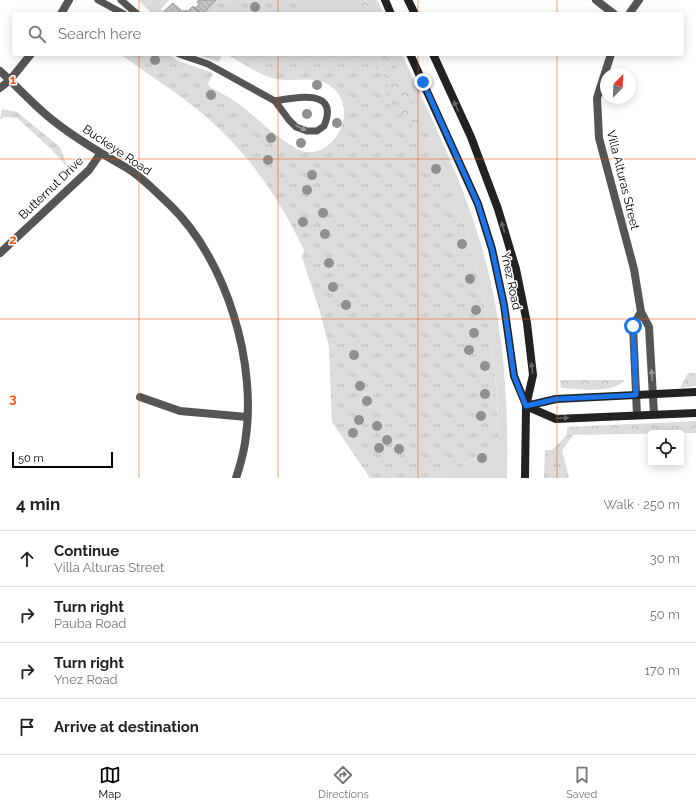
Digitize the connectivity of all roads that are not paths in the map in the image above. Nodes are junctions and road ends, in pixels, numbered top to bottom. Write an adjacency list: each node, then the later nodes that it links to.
1 (69, 0): 8 (street)
2 (98, 0): 9 (lane)
3 (121, 0): 10 (lane)
4 (385, 0): 11 (main road)
5 (408, 0): 12 (main road)
6 (596, 0): 13 (street)
7 (639, 0): 14 (street)
8 (62, 12)
9 (120, 12)
10 (135, 12)
11 (390, 12)
12 (414, 12)
13 (611, 12)
14 (630, 12)
15 (29, 56): 21 (street)
16 (185, 56): 23 (lane)
17 (411, 56): 31 (main road, Ynez Road)
18 (434, 56): 31 (main road, Ynez Road, one-way to 18)
19 (610, 56): 26 (street, Villa Alturas Street)
20 (0, 71): 21 (street, Buckeye Road)
21 (10, 80): 22 (street); 24 (street, Buckeye Road)
22 (0, 88)
23 (274, 101): 23 (lane, one-way to 23)
24 (100, 154): 25 (street, Butternut Drive); 35 (street, Buckeye Road)
25 (0, 253)
26 (641, 312): 28 (street, Villa Alturas Street, one-way to 26); 29 (street)
27 (696, 392): 28 (main road)
28 (654, 394): 29 (main road); 33 (street, Villa Alturas Street)
29 (636, 395): 31 (main road); 34 (street)
30 (140, 397): 35 (street)
31 (526, 406): 34 (main road, one-way to 34); 37 (main road, Ynez Road)
32 (696, 413): 33 (main road)
33 (654, 414): 34 (main road)
34 (636, 415)
35 (247, 417): 36 (street, Buckeye Road)
36 (236, 478)
37 (525, 478)

